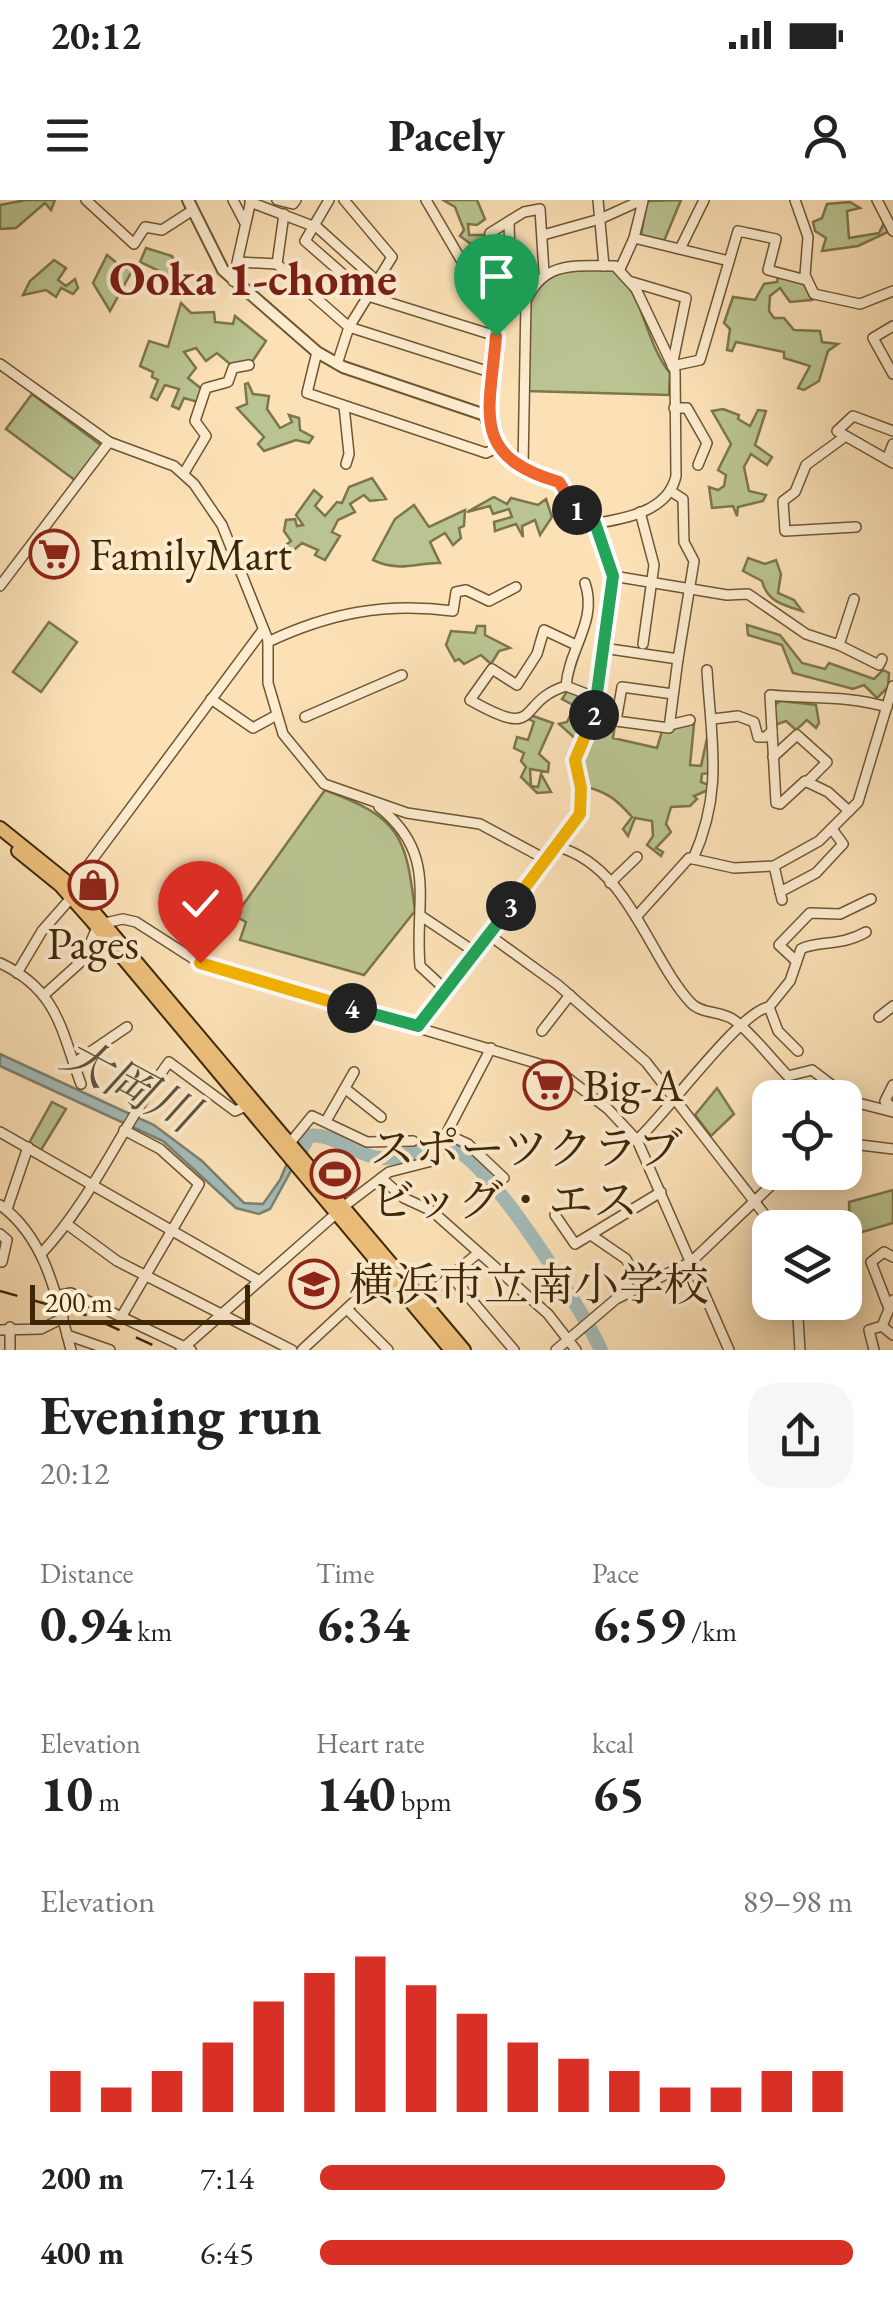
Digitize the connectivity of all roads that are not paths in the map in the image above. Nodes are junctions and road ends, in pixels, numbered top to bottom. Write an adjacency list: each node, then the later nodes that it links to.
1 (86, 200): 14 (street)
2 (234, 200): 18 (street)
3 (277, 200): 4 (street)
4 (296, 200)
5 (329, 200): 19 (street)
6 (344, 200): 33 (street)
7 (426, 200): 17 (street)
8 (598, 200): 16 (street)
9 (643, 200): 16 (street); 22 (street)
10 (704, 200): 23 (street)
11 (795, 200): 31 (street)
12 (878, 200): 20 (street)
13 (251, 201): 15 (street); 18 (street)
14 (190, 205): 30 (street)
15 (284, 214): 19 (street); 26 (street)
16 (600, 219): 21 (street); 27 (street)
17 (509, 222): 21 (street); 38 (street)
18 (246, 226): 25 (street)
19 (314, 226): 33 (street); 35 (street)
20 (893, 231)
21 (543, 235): 29 (street)
22 (634, 238): 23 (street); 28 (street)
23 (680, 249): 24 (street)
24 (729, 261): 31 (street); 43 (street)
25 (238, 262): 26 (street); 30 (street)
26 (277, 264): 37 (street)
27 (604, 266): 28 (street); 29 (street)
28 (620, 269): 32 (street)
29 (544, 272): 57 (street)
30 (234, 280): 39 (street)
31 (806, 280): 34 (street)
32 (632, 282): 43 (street); 43 (street)
33 (379, 283): 35 (street)
34 (893, 291)
35 (369, 296): 37 (street); 38 (street)
36 (893, 326): 45 (street)
37 (349, 328): 40 (street); 44 (street)
38 (496, 336): 44 (street)
39 (317, 352): 40 (street); 46 (street)
40 (337, 364): 48 (street)
41 (0, 365): 51 (street)
42 (249, 365): 58 (street)
43 (672, 366): 47 (street)
44 (493, 374): 48 (street)
45 (893, 374)
46 (344, 406): 53 (street); 55 (street)
47 (674, 408): 56 (street); 59 (street)
48 (488, 418): 53 (street)
49 (893, 431): 50 (street)
50 (843, 438): 54 (street); 62 (street)
51 (109, 442): 58 (street); 63 (street)
52 (893, 444): 54 (street)
53 (497, 448): 57 (street)
54 (890, 461)
55 (346, 464)
56 (698, 466)
57 (523, 467): 61 (street)
58 (184, 473): 71 (street)
59 (672, 492): 60 (street); 69 (street)
60 (640, 512): 61 (street); 65 (street)
61 (595, 523): 64 (street)
62 (856, 527)
63 (4, 571): 67 (street)
64 (613, 576): 65 (street); 76 (street)
65 (652, 582): 69 (street); 73 (street)
66 (585, 584): 74 (street)
67 (0, 586)
68 (516, 587): 72 (street)
69 (690, 589): 75 (street); 78 (street)
70 (854, 599): 75 (street)
71 (263, 630): 72 (street); 87 (street)
72 (268, 642): 89 (street)
73 (643, 644)
74 (576, 645): 82 (street); 82 (street)
75 (839, 645): 77 (street)
76 (603, 648): 78 (street); 81 (street)
77 (882, 659)
78 (678, 660): 85 (street)
79 (708, 670): 92 (street)
80 (402, 675): 90 (street)
81 (599, 682): 83 (street); 86 (street)
82 (566, 686): 86 (street)
83 (622, 686): 85 (street); 93 (street)
84 (893, 686): 88 (street)
85 (673, 694): 93 (street)
86 (597, 698): 102 (street)
87 (211, 699): 89 (street); 108 (street)
88 (886, 707): 94 (street); 98 (street)
89 (275, 716): 97 (street)
90 (304, 717)
91 (690, 720): 93 (street)
92 (713, 720): 94 (street); 104 (street)
93 (669, 726)
94 (772, 730): 95 (street)
95 (773, 758): 96 (street); 96 (street)
96 (808, 782): 98 (street)
97 (373, 802): 105 (street); 110 (street)
98 (849, 811): 100 (street)
99 (0, 828): 108 (main road)
100 (832, 829): 106 (street); 106 (street)
101 (0, 837): 108 (main road)
102 (558, 847): 105 (street); 107 (street)
103 (637, 857): 107 (street)
104 (693, 859): 106 (street); 111 (street)
105 (547, 860): 115 (street)
106 (774, 866)
107 (610, 883): 111 (street)
108 (70, 892): 112 (main road); 120 (street)
109 (871, 899): 113 (street)
110 (421, 916): 117 (street); 121 (street)
111 (636, 916): 127 (street)
112 (101, 925): 122 (street); 129 (street); 139 (main road); 150 (main road)
113 (794, 929): 116 (street); 118 (street)
114 (866, 932): 116 (street)
115 (489, 934): 117 (street); 123 (street)
116 (809, 944): 118 (street)
117 (475, 952): 121 (street)
118 (794, 959): 125 (street)
119 (0, 963): 120 (street)
120 (18, 973): 122 (street)
121 (446, 990): 129 (street)
122 (44, 995): 133 (street)
123 (570, 996): 130 (street); 138 (street)
124 (893, 1006): 126 (street)
125 (769, 1007): 127 (street); 132 (street)
126 (880, 1017)
127 (738, 1024): 138 (street); 140 (street)
128 (126, 1026): 133 (street)
129 (418, 1026): 131 (street)
130 (542, 1031)
131 (490, 1048): 145 (street); 146 (street)
132 (798, 1050)
133 (74, 1063): 135 (street)
134 (354, 1072): 137 (street)
135 (81, 1084)
136 (893, 1085): 140 (street)
137 (347, 1090): 141 (street); 142 (street)
138 (677, 1100): 146 (street); 157 (street)
139 (246, 1106): 143 (street); 150 (main road)
140 (893, 1110)
141 (380, 1118)
142 (326, 1122): 147 (street); 150 (street)
143 (124, 1130): 154 (street); 163 (street)
144 (0, 1132): 149 (street)
145 (445, 1136): 152 (street); 153 (street)
146 (636, 1140): 156 (street)
147 (413, 1142)
148 (862, 1145): 151 (street)
149 (28, 1147): 154 (street); 158 (street)
150 (287, 1148): 160 (main road)
151 (893, 1149)
152 (381, 1178): 160 (street); 167 (street)
153 (504, 1178)
154 (92, 1184): 162 (street); 163 (street)
155 (766, 1190): 157 (street)
156 (661, 1192): 165 (street); 170 (street)
157 (755, 1201): 159 (street); 170 (street)
158 (2, 1208): 166 (street)
159 (761, 1210)
160 (340, 1211): 171 (main road); 174 (street); 177 (main road)
161 (556, 1215): 165 (street)
162 (68, 1225): 166 (street); 172 (street)
163 (172, 1230): 172 (street); 174 (street)
164 (0, 1234): 169 (street)
165 (591, 1236): 175 (street)
166 (41, 1254): 176 (street)
167 (477, 1254): 173 (street); 188 (street)
168 (893, 1257): 178 (street)
169 (2, 1262)
170 (692, 1262): 175 (street); 201 (street)
171 (385, 1273): 179 (street); 196 (main road)
172 (146, 1275): 180 (street); 181 (street)
173 (450, 1276): 177 (street); 198 (street)
174 (258, 1280): 180 (street)
175 (641, 1286): 188 (street)
176 (56, 1296): 181 (street); 182 (street)
177 (422, 1300): 197 (main road)
178 (890, 1303): 184 (street)
179 (347, 1308): 194 (street); 195 (street)
180 (220, 1313): 189 (street); 193 (street)
181 (122, 1314): 189 (street)
182 (62, 1318): 185 (street); 187 (street)
183 (798, 1320): 202 (street)
184 (882, 1326): 186 (street); 203 (street)
185 (5, 1329): 190 (street)
186 (893, 1334)
187 (67, 1335): 191 (street); 192 (street)
188 (569, 1338): 199 (street); 200 (street)
189 (185, 1348)
190 (10, 1350)
191 (71, 1350)
192 (110, 1350)
193 (292, 1350)
194 (302, 1350)
195 (388, 1350)
196 (450, 1350)
197 (464, 1350)
198 (514, 1350)
199 (556, 1350)
200 (576, 1350)
201 (729, 1350)
202 (800, 1350)
203 (874, 1350)

